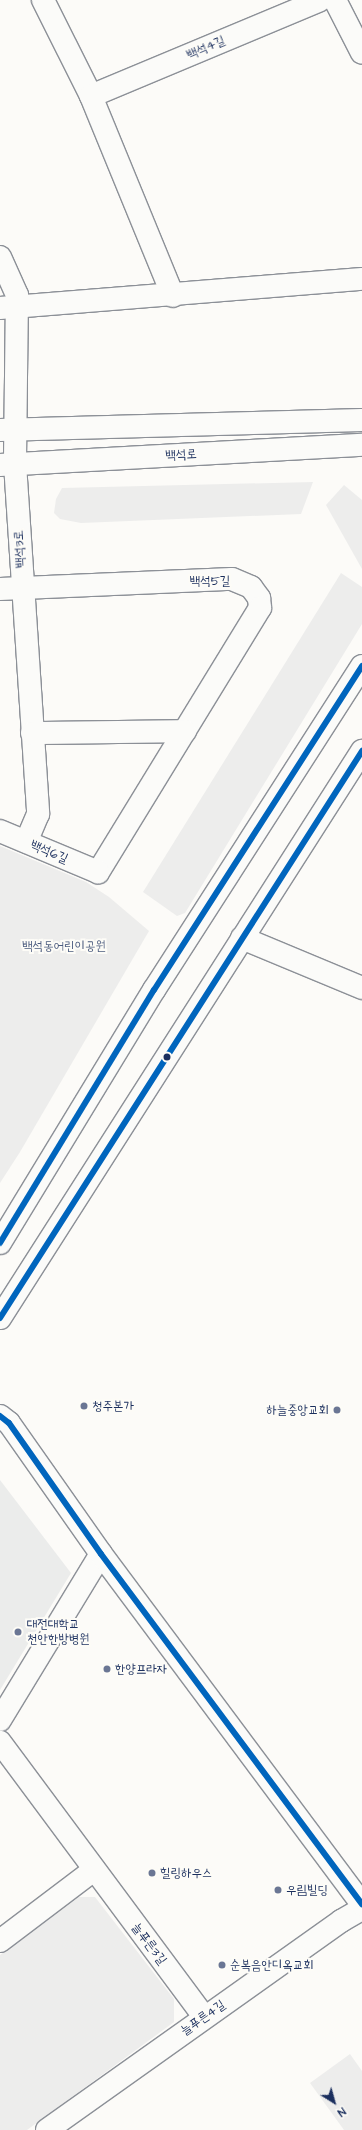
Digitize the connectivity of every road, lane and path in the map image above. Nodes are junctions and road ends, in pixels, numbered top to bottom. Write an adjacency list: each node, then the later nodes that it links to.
1 (43, 0): 5 (street)
2 (320, 0): 5 (street, 백석4길)
3 (335, 0): 4 (street)
4 (362, 53)
5 (91, 96): 8 (street)
6 (0, 257): 9 (street, 백석3로)
7 (362, 280): 8 (street)
8 (174, 296): 9 (street)
9 (9, 308): 11 (street, 백석3로)
10 (362, 420): 11 (street)
11 (8, 430): 13 (street, 백석3로)
12 (357, 449): 13 (street, 백석로)
13 (8, 465): 14 (street, 백석3로)
14 (22, 588): 15 (street, 백석5길); 17 (street, 백석5길); 18 (street, 백석3로)
15 (0, 589)
16 (362, 666): 25 (street)
17 (185, 731): 18 (street); 22 (street, 백석5길)
18 (32, 734): 21 (street, 백석3로)
19 (362, 751): 23 (street)
20 (0, 831): 21 (street, 백석6길)
21 (26, 842): 22 (street, 백석6길)
22 (98, 872)
23 (242, 938): 24 (street); 26 (street)
24 (362, 988)
25 (0, 1243)
26 (0, 1318)
27 (0, 1416): 28 (street)
28 (101, 1554): 29 (street); 32 (street)
29 (0, 1720)
30 (0, 1742): 31 (street, 늘푸른3길)
31 (94, 1870): 34 (street); 35 (street, 늘푸른3길)
32 (362, 1904)
33 (362, 1909): 35 (street, 늘푸른4길)
34 (0, 1940)
35 (204, 2017): 36 (street, 늘푸른4길)
36 (47, 2130)

